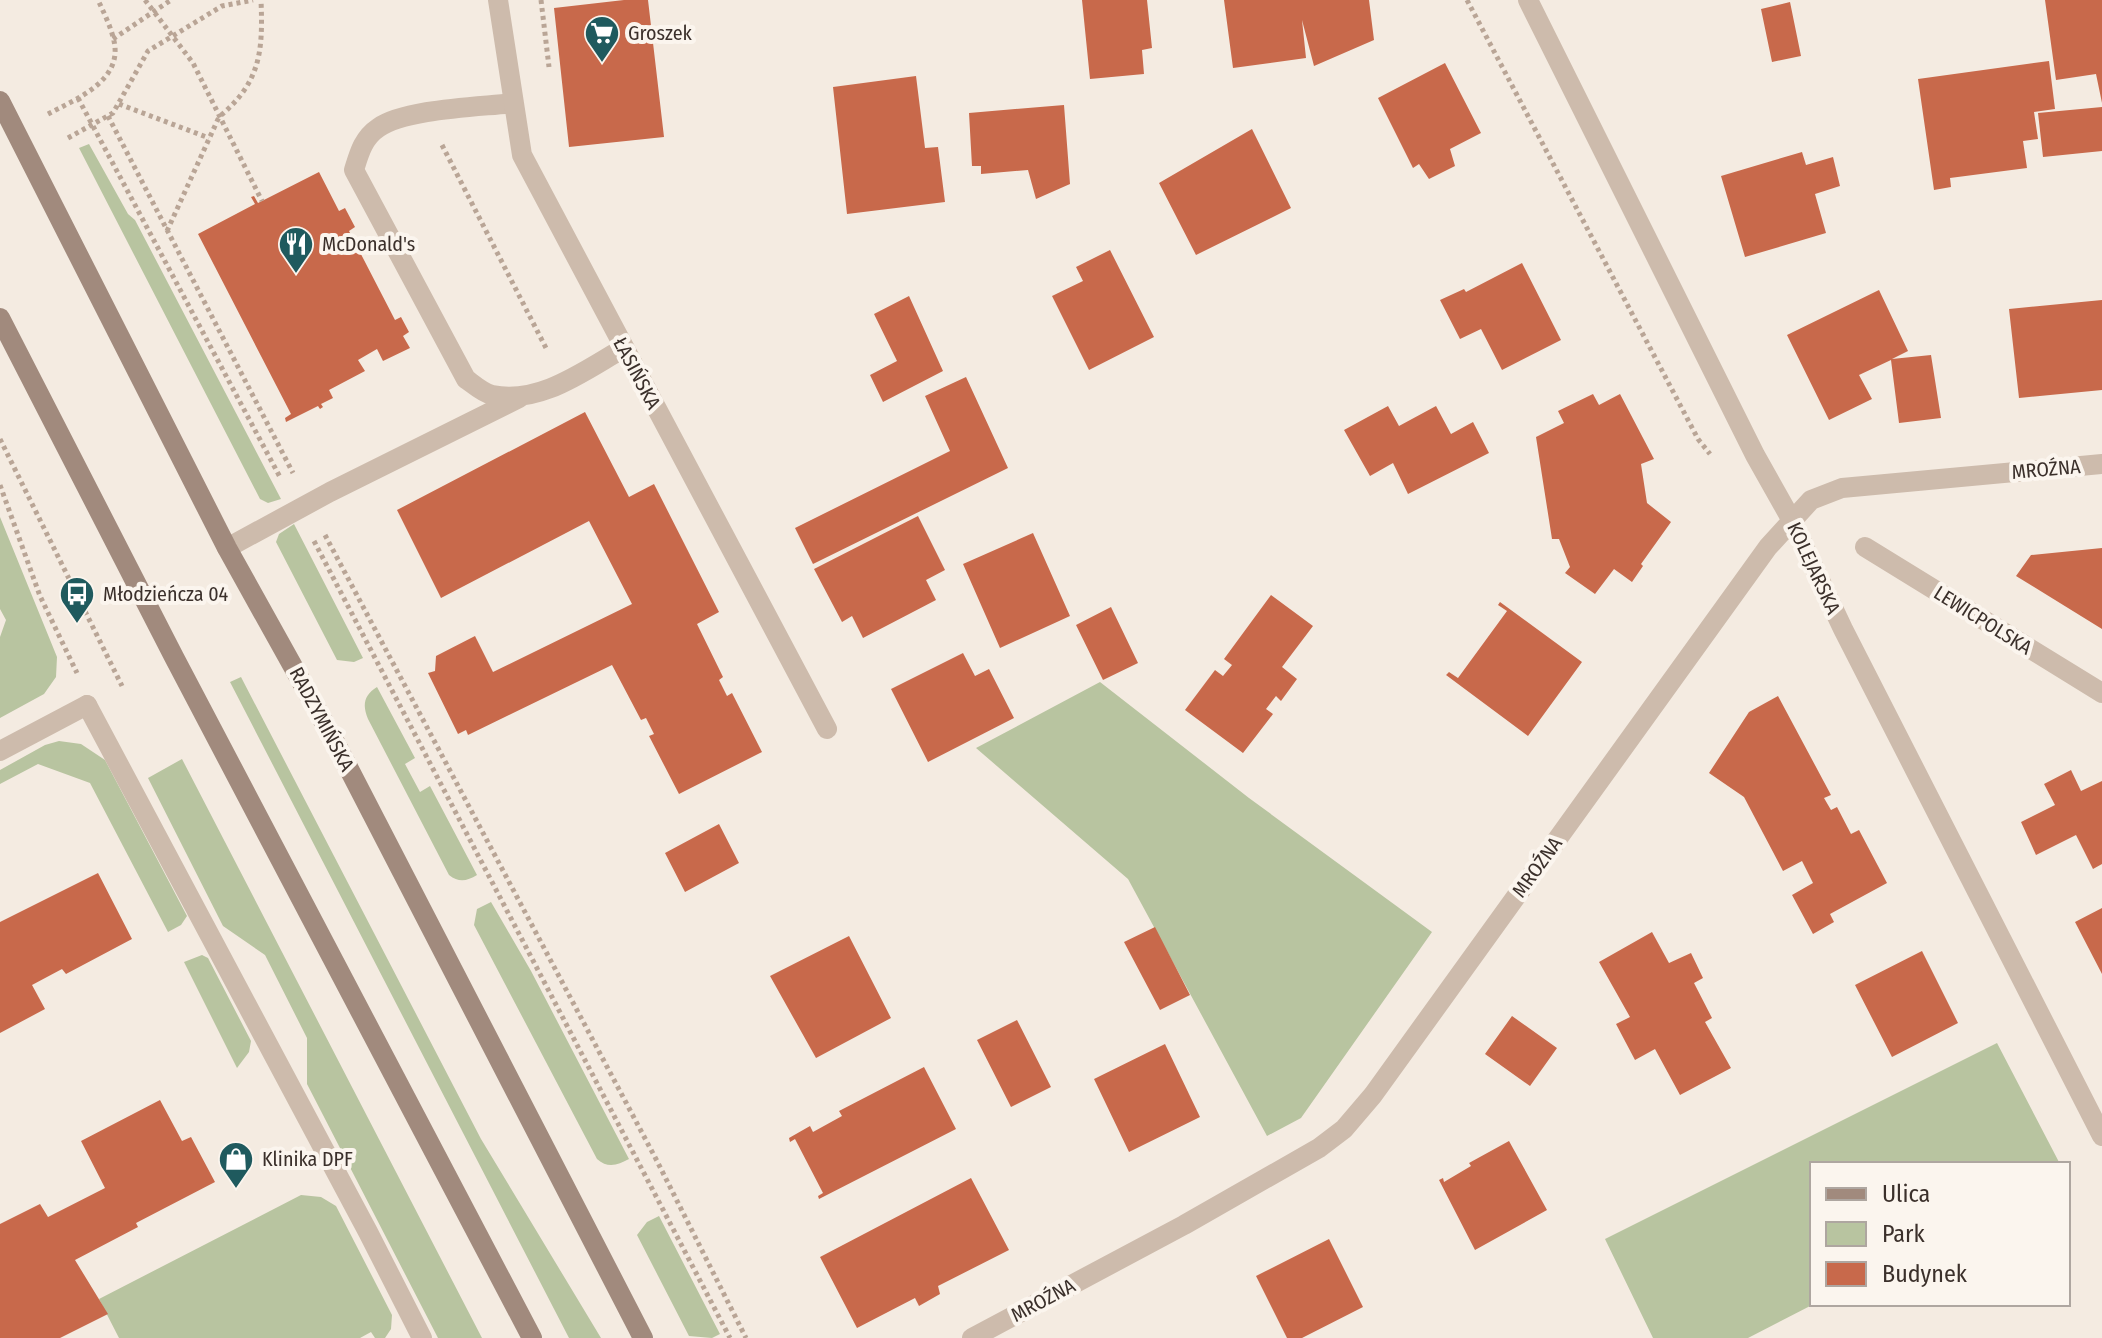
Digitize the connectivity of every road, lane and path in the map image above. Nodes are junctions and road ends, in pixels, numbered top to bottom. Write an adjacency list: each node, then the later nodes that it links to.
1 (98, 0): 11 (path)
2 (145, 0): 9 (path)
3 (171, 0): 9 (path)
4 (253, 0): 10 (path)
5 (261, 0): 18 (path)
6 (498, 0): 14 (street, ŁASIŃSKA)
7 (1467, 0): 30 (path)
8 (1528, 0): 34 (street, KOLEJARSKA)
9 (154, 12): 10 (path); 11 (path)
10 (172, 36): 15 (path); 18 (path)
11 (113, 39): 12 (path)
12 (78, 98): 16 (path); 19 (path)
13 (0, 101): 36 (main road, RADZYMIŃSKA)
14 (513, 103): 26 (street, ŁASIŃSKA); 28 (street)
15 (119, 104): 17 (path); 22 (path)
16 (58, 109)
17 (108, 116): 19 (path); 24 (path)
18 (219, 117): 22 (path); 23 (path)
19 (92, 125): 21 (path); 33 (path)
20 (438, 137): 27 (path)
21 (68, 138)
22 (209, 138): 24 (path)
23 (262, 201)
24 (167, 232): 33 (path)
25 (0, 318): 44 (main road)
26 (624, 348): 28 (street); 40 (street, ŁASIŃSKA)
27 (548, 350)
28 (525, 395): 33 (street)
29 (0, 439): 37 (path)
30 (1716, 460)
31 (2102, 464): 34 (street, MROŹNA)
32 (0, 485): 39 (path)
33 (303, 507): 36 (street); 46 (path); 47 (path)
34 (1791, 519): 42 (street, KOLEJARSKA); 48 (street, MROŹNA)
35 (1865, 547): 38 (street, LEWICPOLSKA)
36 (227, 548): 45 (main road, RADZYMIŃSKA)
37 (122, 688)
38 (2102, 693)
39 (87, 705): 41 (street); 43 (street)
40 (827, 729)
41 (0, 751)
42 (2102, 1136)
43 (422, 1338)
44 (532, 1338)
45 (643, 1338)
46 (730, 1338)
47 (746, 1338)
48 (972, 1338)

